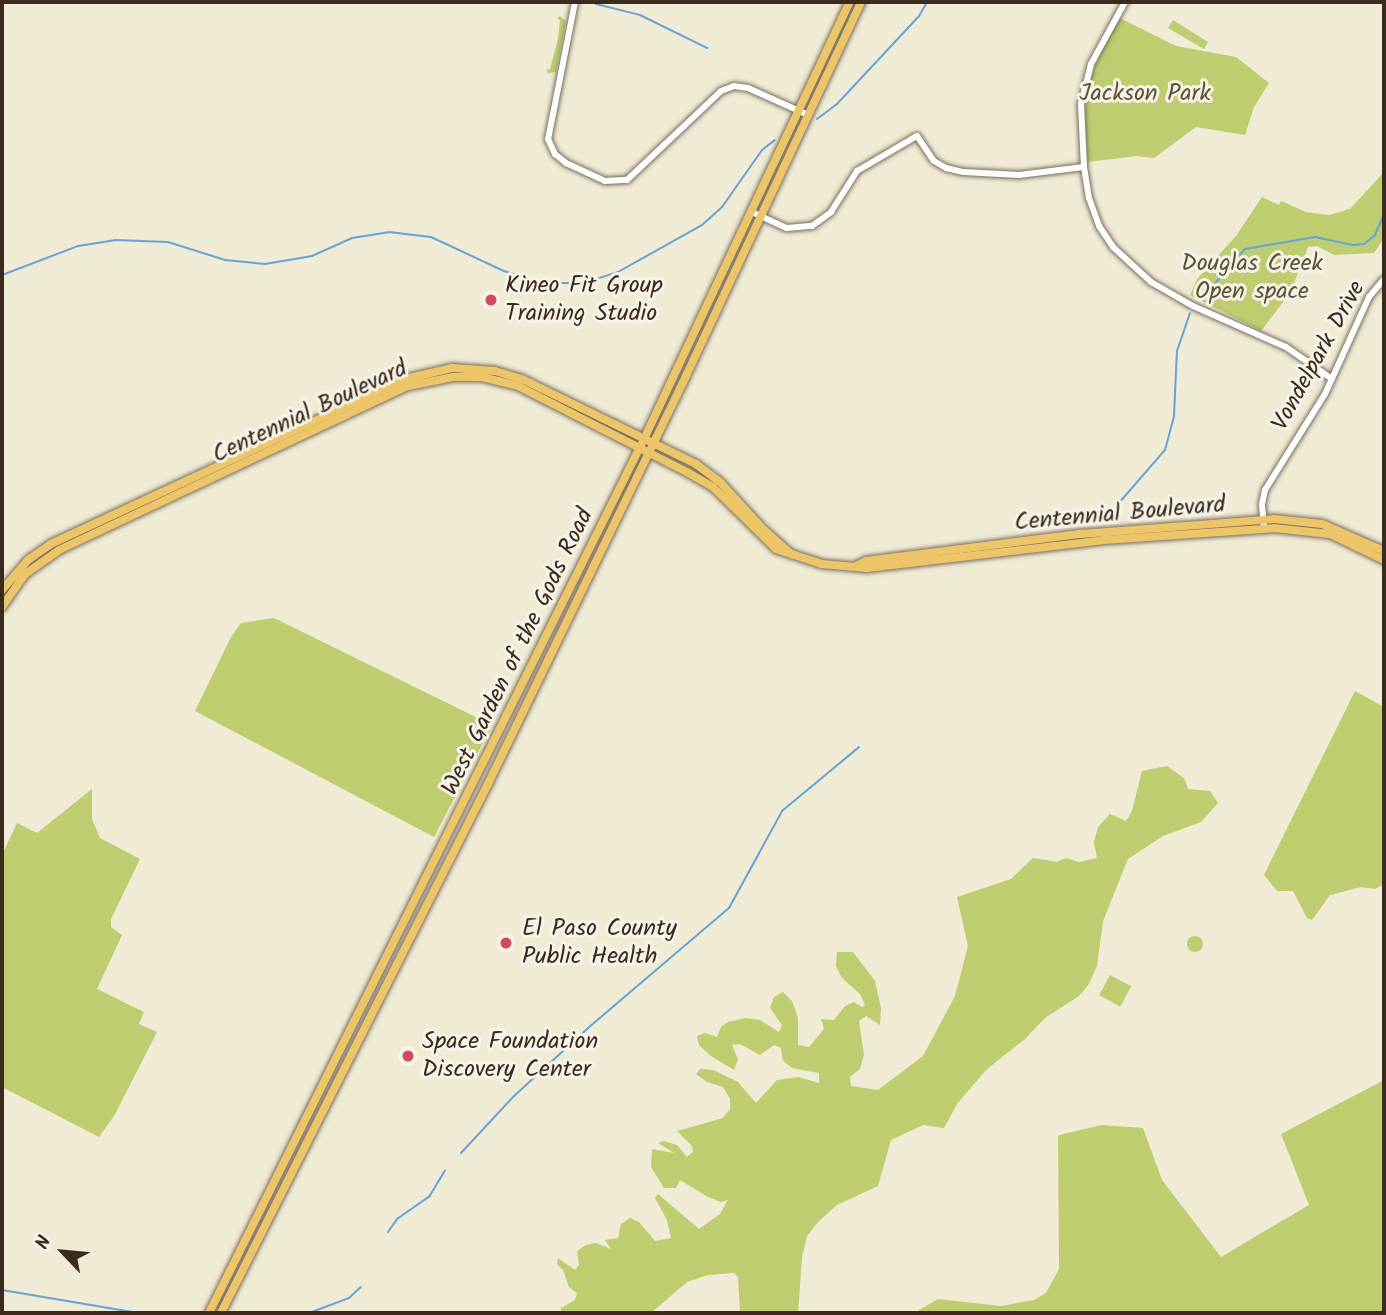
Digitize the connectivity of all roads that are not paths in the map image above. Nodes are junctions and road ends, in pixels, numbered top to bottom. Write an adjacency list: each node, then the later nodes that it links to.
1 (575, 2): 5 (street)
2 (850, 2): 5 (main road, West Garden of the Gods Road)
3 (861, 2): 6 (main road, West Garden of the Gods Road)
4 (1125, 2): 7 (street)
5 (798, 111): 6 (street); 8 (main road, West Garden of the Gods Road)
6 (808, 115): 9 (main road, West Garden of the Gods Road)
7 (1084, 167): 9 (street); 11 (street)
8 (752, 212): 9 (street); 13 (main road, West Garden of the Gods Road)
9 (761, 216): 14 (main road, West Garden of the Gods Road)
10 (1384, 279): 11 (street, Vondelpark Drive)
11 (1332, 379): 18 (street, Vondelpark Drive)
12 (280, 437): 13 (main road, Centennial Boulevard); 17 (main road); 23 (main road, Centennial Boulevard)
13 (644, 439): 14 (main road, Centennial Boulevard); 15 (main road, West Garden of the Gods Road)
14 (653, 444): 16 (main road, West Garden of the Gods Road); 20 (main road, Centennial Boulevard)
15 (639, 448): 16 (main road, Centennial Boulevard); 17 (main road, Centennial Boulevard); 25 (main road, West Garden of the Gods Road)
16 (649, 453): 20 (main road, Centennial Boulevard); 26 (main road, West Garden of the Gods Road)
17 (229, 470): 24 (main road, Centennial Boulevard)
18 (1263, 524): 19 (main road, Centennial Boulevard); 21 (main road, Centennial Boulevard); 22 (main road, Centennial Boulevard); 22 (main road, Centennial Boulevard)
19 (1384, 551)
20 (790, 554): 22 (main road, Centennial Boulevard)
21 (1384, 560)
22 (856, 566)
23 (2, 590)
24 (2, 607)
25 (559, 611): 26 (main road); 27 (main road, West Garden of the Gods Road)
26 (530, 692): 28 (main road, West Garden of the Gods Road)
27 (209, 1313)
28 (221, 1313)

